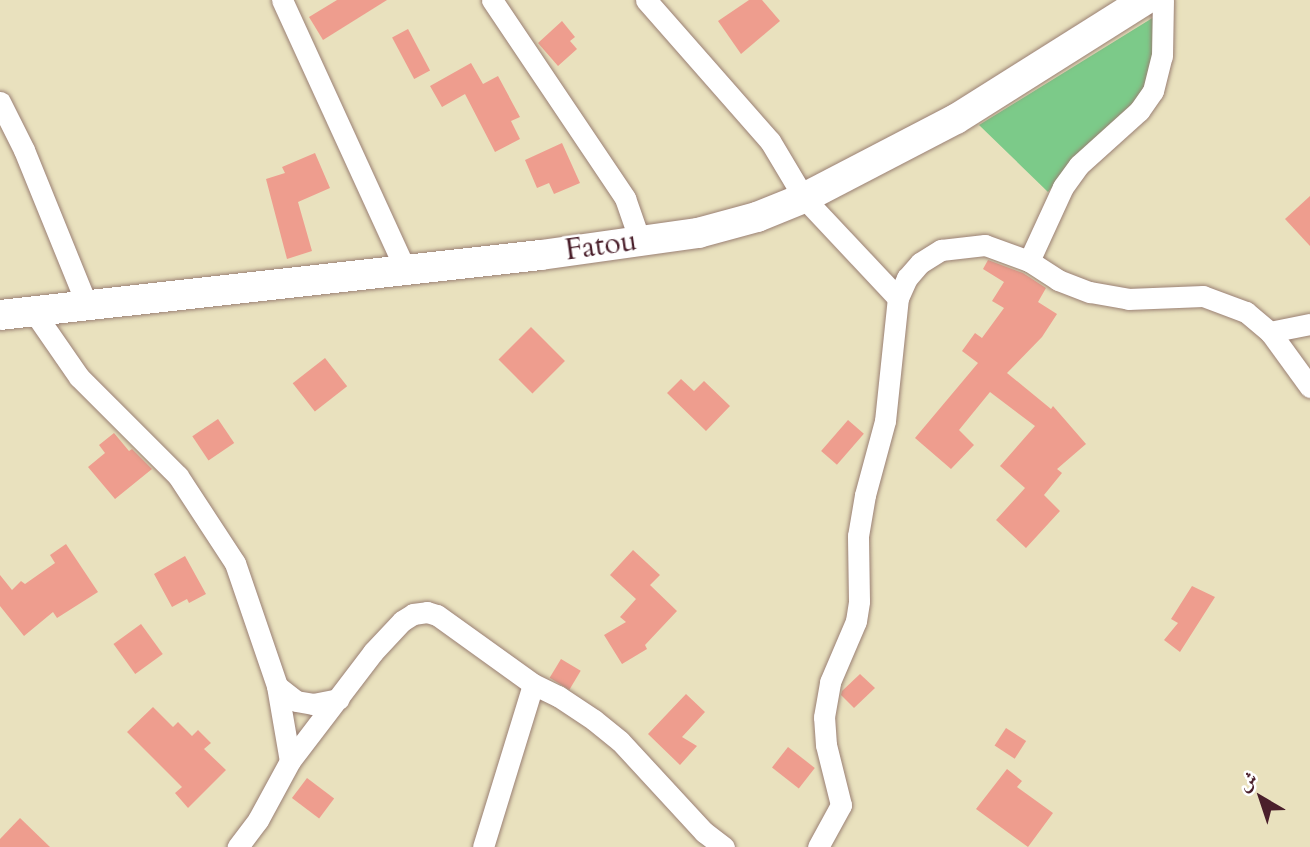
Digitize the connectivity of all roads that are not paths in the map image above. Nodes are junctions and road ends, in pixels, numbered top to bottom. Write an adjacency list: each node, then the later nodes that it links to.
1 (282, 0): 10 (street)
2 (492, 0): 8 (street)
3 (646, 0): 7 (street)
4 (1146, 0): 7 (street, Fatou)
5 (1163, 0): 9 (street)
6 (0, 102): 12 (street)
7 (804, 198): 8 (street, Fatou); 11 (street)
8 (640, 241): 10 (street, Fatou)
9 (1029, 261): 11 (street); 16 (street)
10 (406, 271): 12 (street, Fatou)
11 (898, 298): 25 (street)
12 (86, 303): 13 (street, Fatou)
13 (34, 312): 14 (street, Fatou); 19 (street)
14 (0, 315)
15 (1310, 324): 16 (street)
16 (1270, 332): 17 (street)
17 (1310, 387)
18 (533, 684): 20 (street); 23 (street); 24 (street)
19 (277, 686): 20 (street); 21 (street)
20 (339, 699): 21 (street)
21 (290, 761): 22 (street)
22 (238, 847)
23 (483, 847)
24 (724, 847)
25 (818, 847)

